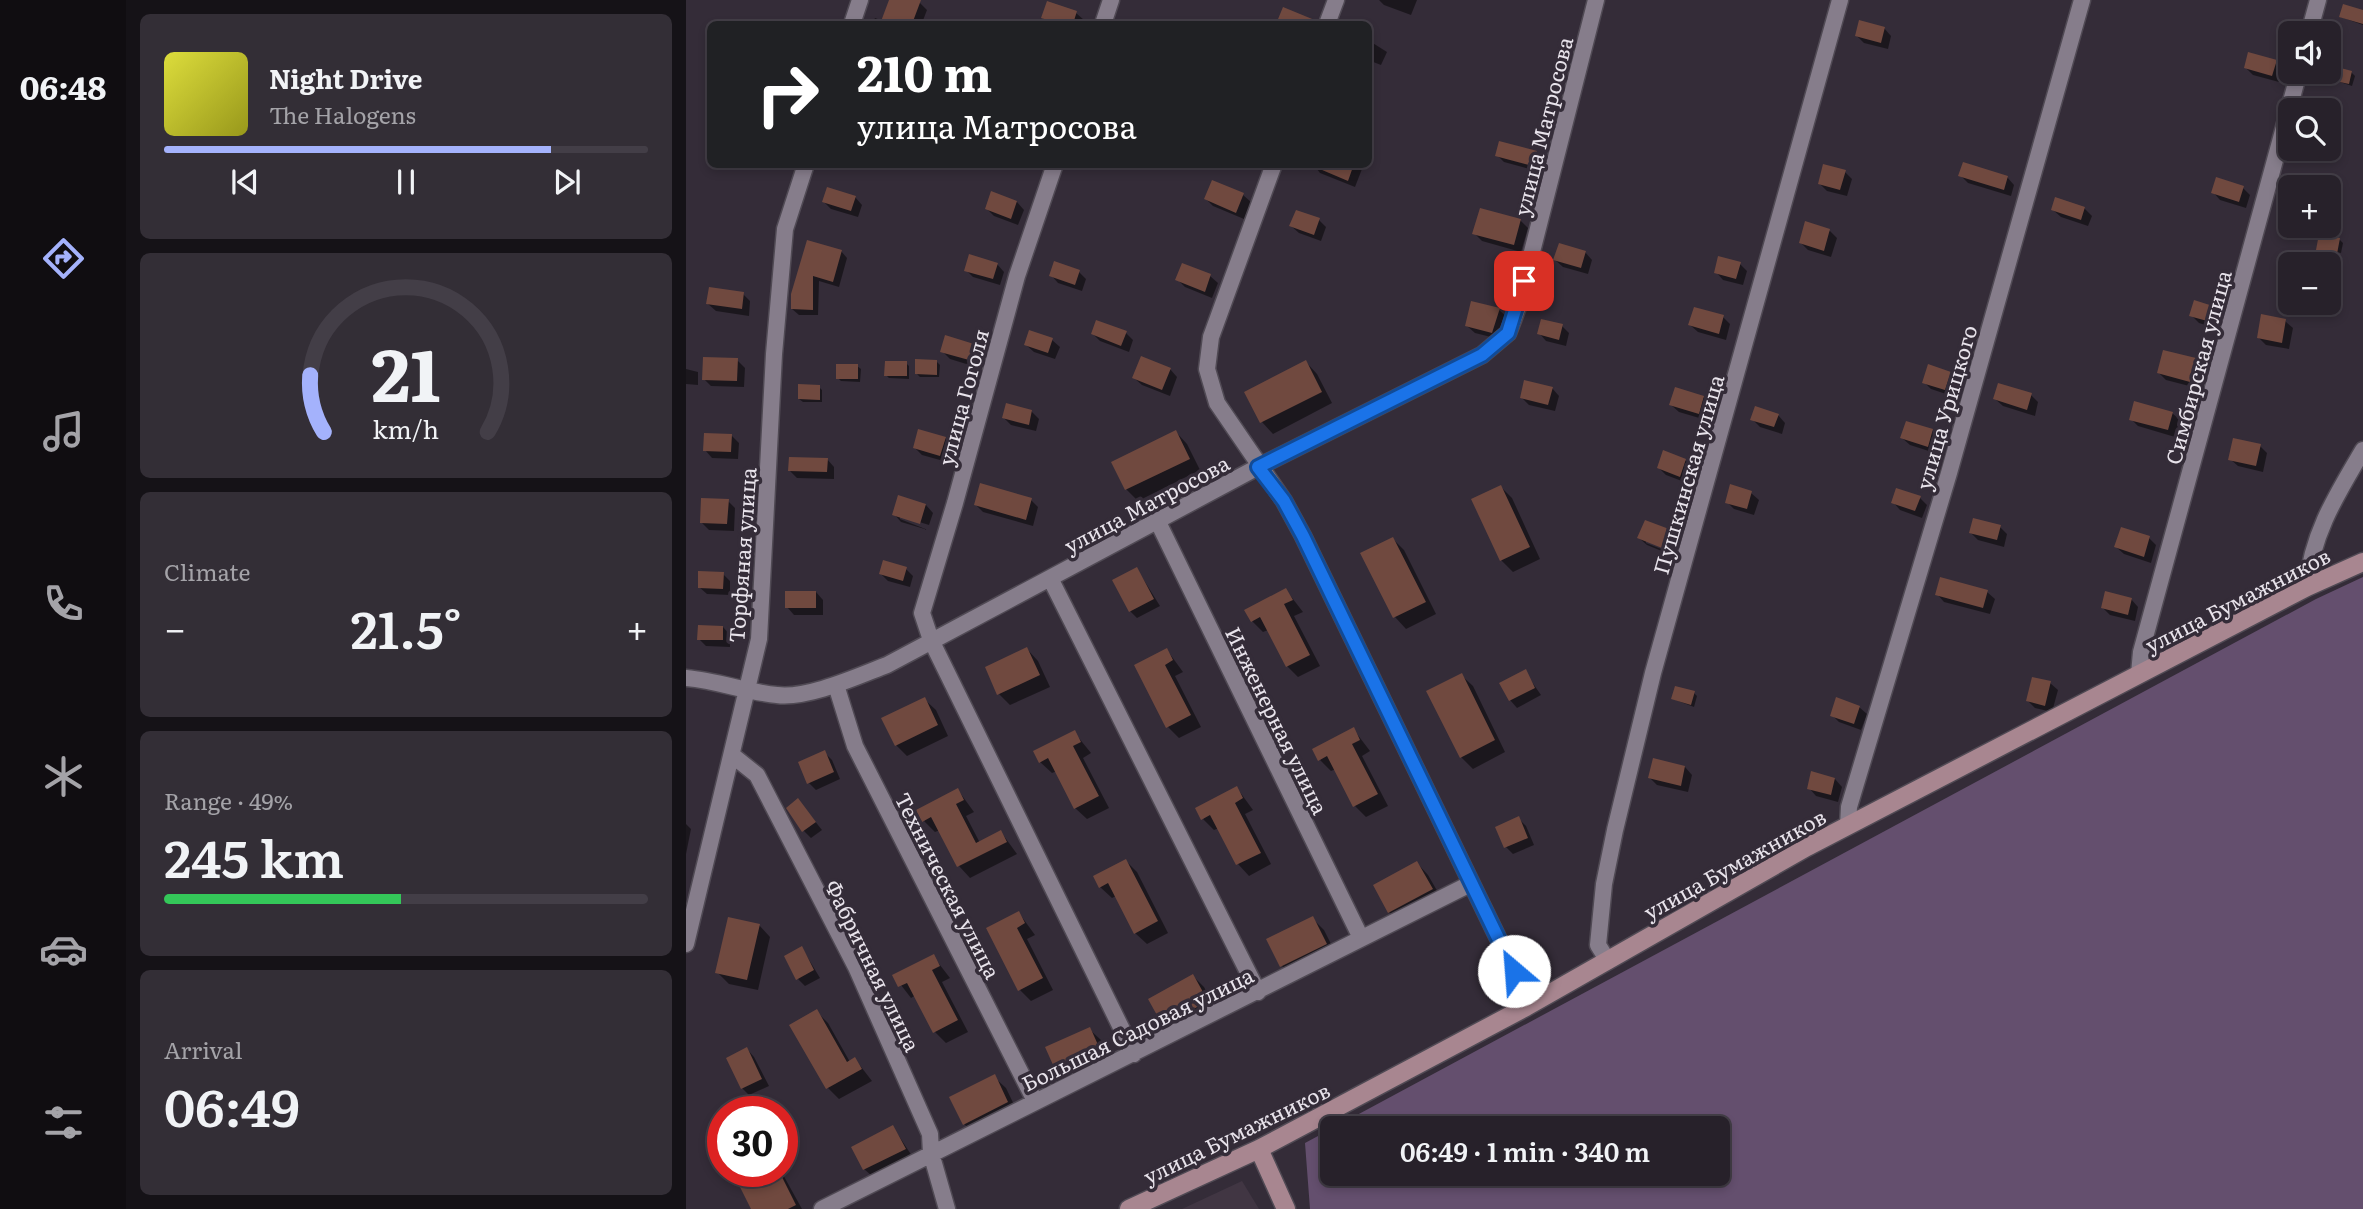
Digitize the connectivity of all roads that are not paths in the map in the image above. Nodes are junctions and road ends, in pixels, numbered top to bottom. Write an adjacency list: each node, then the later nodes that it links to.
1 (860, 0): 8 (street)
2 (1111, 0): 9 (street)
3 (1336, 0): 10 (street)
4 (1597, 0): 17 (street, улица Матросова)
5 (1840, 0): 32 (street, Пушкинская улица)
6 (2082, 0): 28 (street, улица Урицкого)
7 (2318, 0): 11 (street)
8 (853, 21)
9 (1104, 21)
10 (1328, 21)
11 (2312, 21)
12 (2295, 84): 23 (street, Симбирская улица)
13 (805, 168): 26 (street, Торфяная улица)
14 (1054, 168): 22 (street, улица Гоголя)
15 (1273, 168): 17 (street)
16 (2363, 450): 21 (street)
17 (1258, 467): 18 (street, улица Матросова); 29 (street)
18 (1157, 520): 20 (street, улица Матросова); 30 (street, Инженерная улица)
19 (2363, 562): 21 (street, улица Бумажников)
20 (1050, 578): 22 (street, улица Матросова); 33 (street)
21 (2307, 587): 23 (street, улица Бумажников)
22 (931, 640): 25 (street, улица Матросова); 35 (street)
23 (2139, 674): 28 (street, улица Бумажников)
24 (686, 678): 26 (street, улица Матросова)
25 (836, 685): 26 (street, улица Матросова); 36 (street, Техническая улица)
26 (747, 690): 27 (street, Торфяная улица)
27 (732, 755): 31 (street, Торфяная улица); 38 (street, Фабричная улица)
28 (1848, 826): 32 (street, улица Бумажников)
29 (1470, 884): 30 (street, Большая Садовая улица); 34 (street)
30 (1361, 938): 33 (street, Большая Садовая улица)
31 (686, 944)
32 (1608, 961): 34 (street, улица Бумажников)
33 (1258, 992): 35 (street, Большая Садовая улица)
34 (1526, 1007): 37 (street, улица Бумажников)
35 (1134, 1054): 36 (street, Большая Садовая улица)
36 (1035, 1101): 38 (street, Большая Садовая улица)
37 (1258, 1149): 41 (street, улица Бумажников); 42 (street)
38 (931, 1153): 39 (street, Большая Садовая улица); 40 (street, Фабричная улица)
39 (822, 1209)
40 (947, 1209)
41 (1129, 1209)
42 (1286, 1209)

